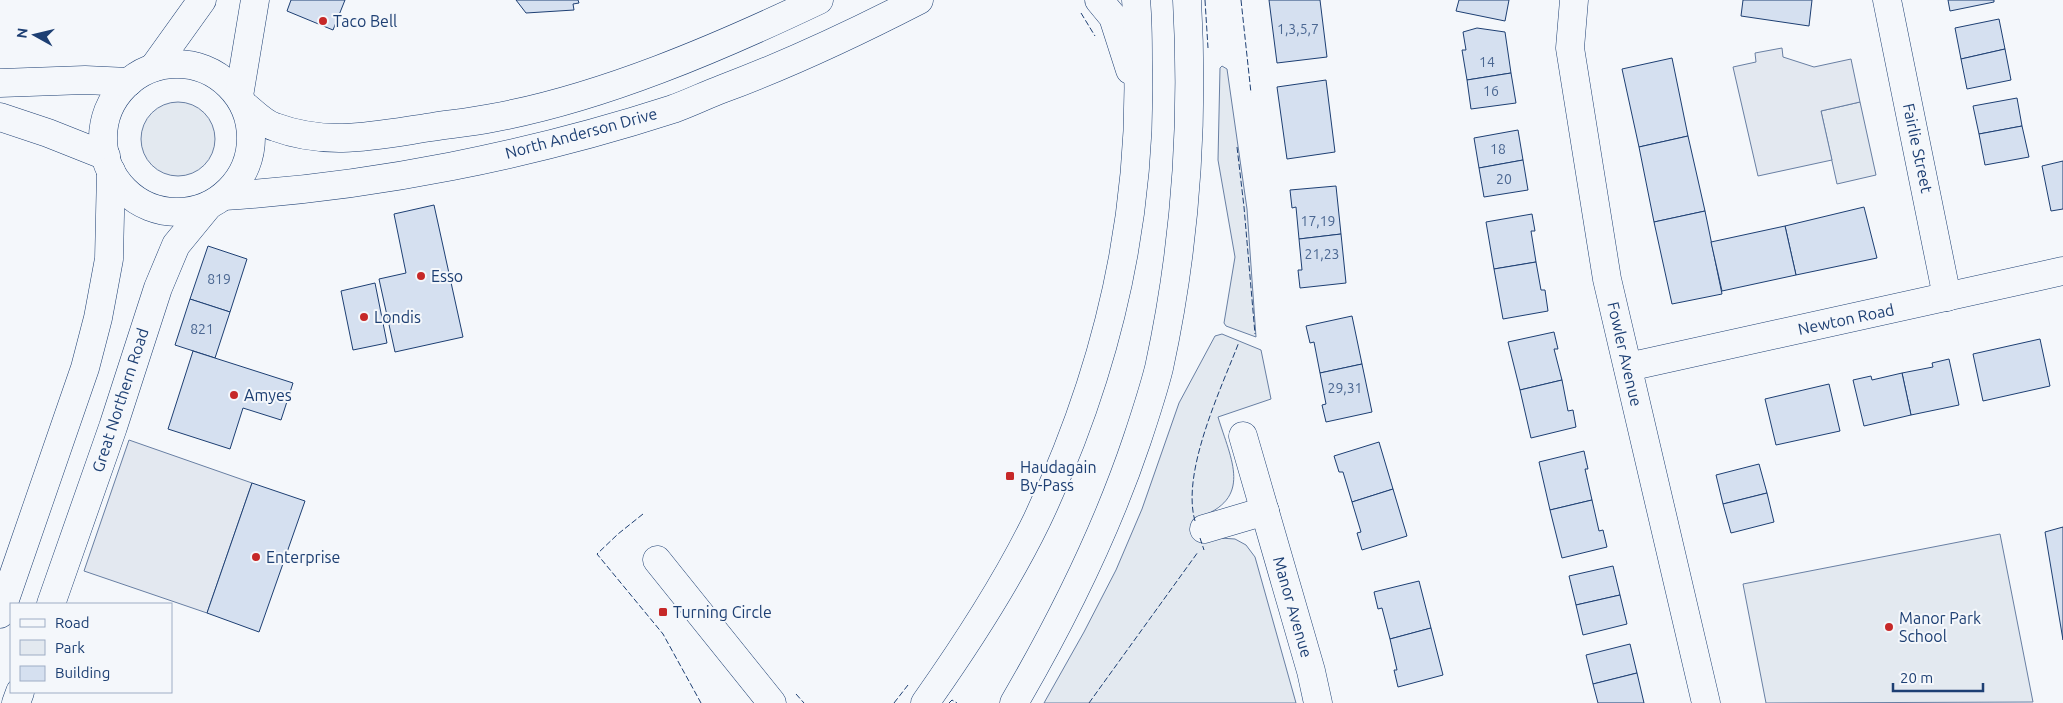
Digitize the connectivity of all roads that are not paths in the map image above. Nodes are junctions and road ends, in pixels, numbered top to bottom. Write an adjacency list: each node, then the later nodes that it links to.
1 (202, 0): 10 (main road)
2 (255, 0): 14 (main road)
3 (819, 0): 14 (main road)
4 (919, 0): 17 (main road, North Anderson Drive)
5 (1099, 0): 13 (main road)
6 (1136, 0): 13 (main road)
7 (1187, 0): 29 (main road)
8 (1574, 0): 20 (main road, Fowler Avenue)
9 (1887, 0): 19 (main road, Fairlie Street)
10 (154, 68): 11 (main road); 14 (main road)
11 (129, 82): 12 (main road); 16 (main road)
12 (0, 83)
13 (1140, 100): 28 (main road)
14 (242, 101): 17 (main road)
15 (0, 117): 16 (main road)
16 (108, 164): 17 (main road); 26 (main road)
17 (216, 201): 25 (main road, Great Northern Road)
18 (2063, 271): 19 (main road, Newton Road)
19 (1947, 297): 20 (main road, Newton Road)
20 (1628, 367): 31 (main road, Fowler Avenue)
21 (1243, 436): 22 (main road, Manor Avenue)
22 (1265, 511): 23 (main road); 30 (main road, Manor Avenue)
23 (1204, 529)
24 (657, 560): 27 (main road)
25 (51, 603)
26 (0, 614)
27 (772, 703)
28 (925, 703)
29 (1014, 703)
30 (1318, 703)
31 (1706, 703)

